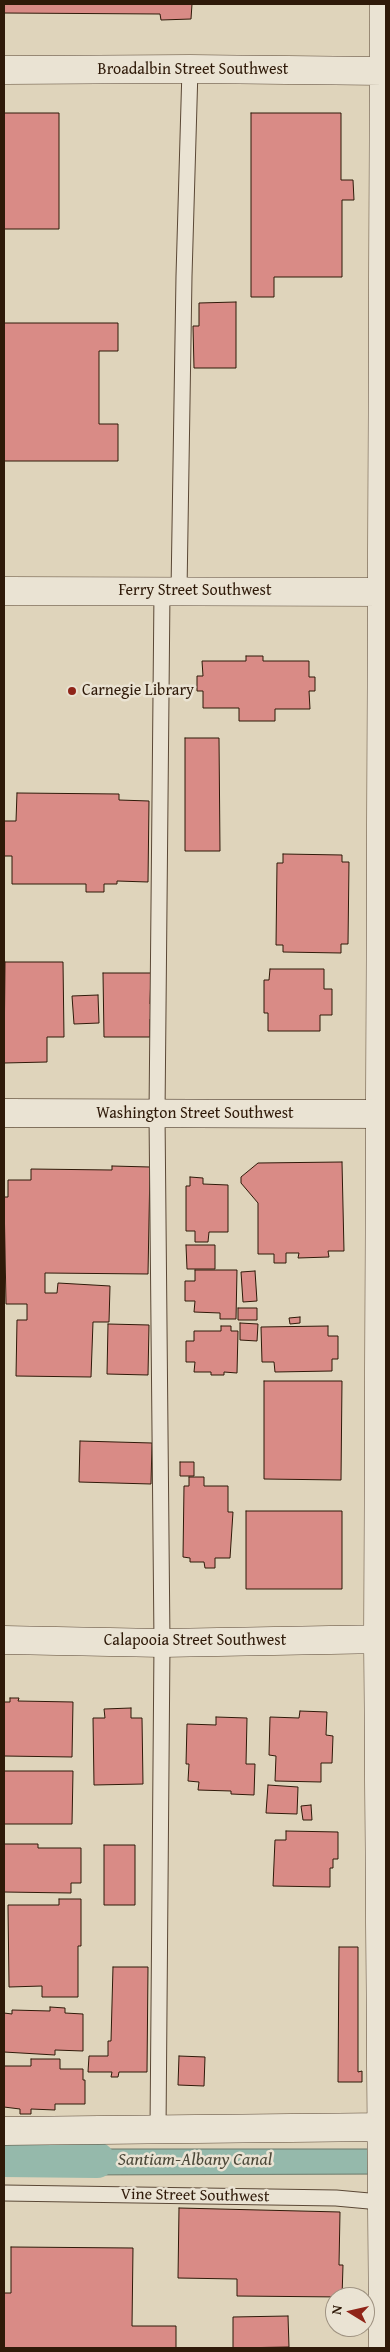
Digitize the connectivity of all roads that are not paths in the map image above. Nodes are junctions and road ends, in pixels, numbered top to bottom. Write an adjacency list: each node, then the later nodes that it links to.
1 (384, 4): 4 (street)
2 (190, 69): 3 (street, Broadalbin Street Southwest); 4 (street, Broadalbin Street Southwest); 6 (lane)
3 (4, 70)
4 (383, 71): 7 (street)
5 (4, 591): 6 (street, Ferry Street Southwest)
6 (170, 591): 7 (street, Ferry Street Southwest); 9 (lane)
7 (384, 592): 10 (street)
8 (4, 1113): 9 (street, Washington Street Southwest)
9 (157, 1114): 10 (street, Washington Street Southwest); 13 (lane)
10 (384, 1114): 11 (street)
11 (382, 1639): 13 (street, Calapooia Street Southwest); 15 (street)
12 (4, 1640): 13 (street, Calapooia Street Southwest)
13 (162, 1643): 14 (lane)
14 (158, 2130): 15 (street); 16 (street)
15 (382, 2131): 18 (street)
16 (4, 2132)
17 (4, 2193): 18 (lane, Vine Street Southwest)
18 (382, 2196): 19 (street)
19 (383, 2348)

